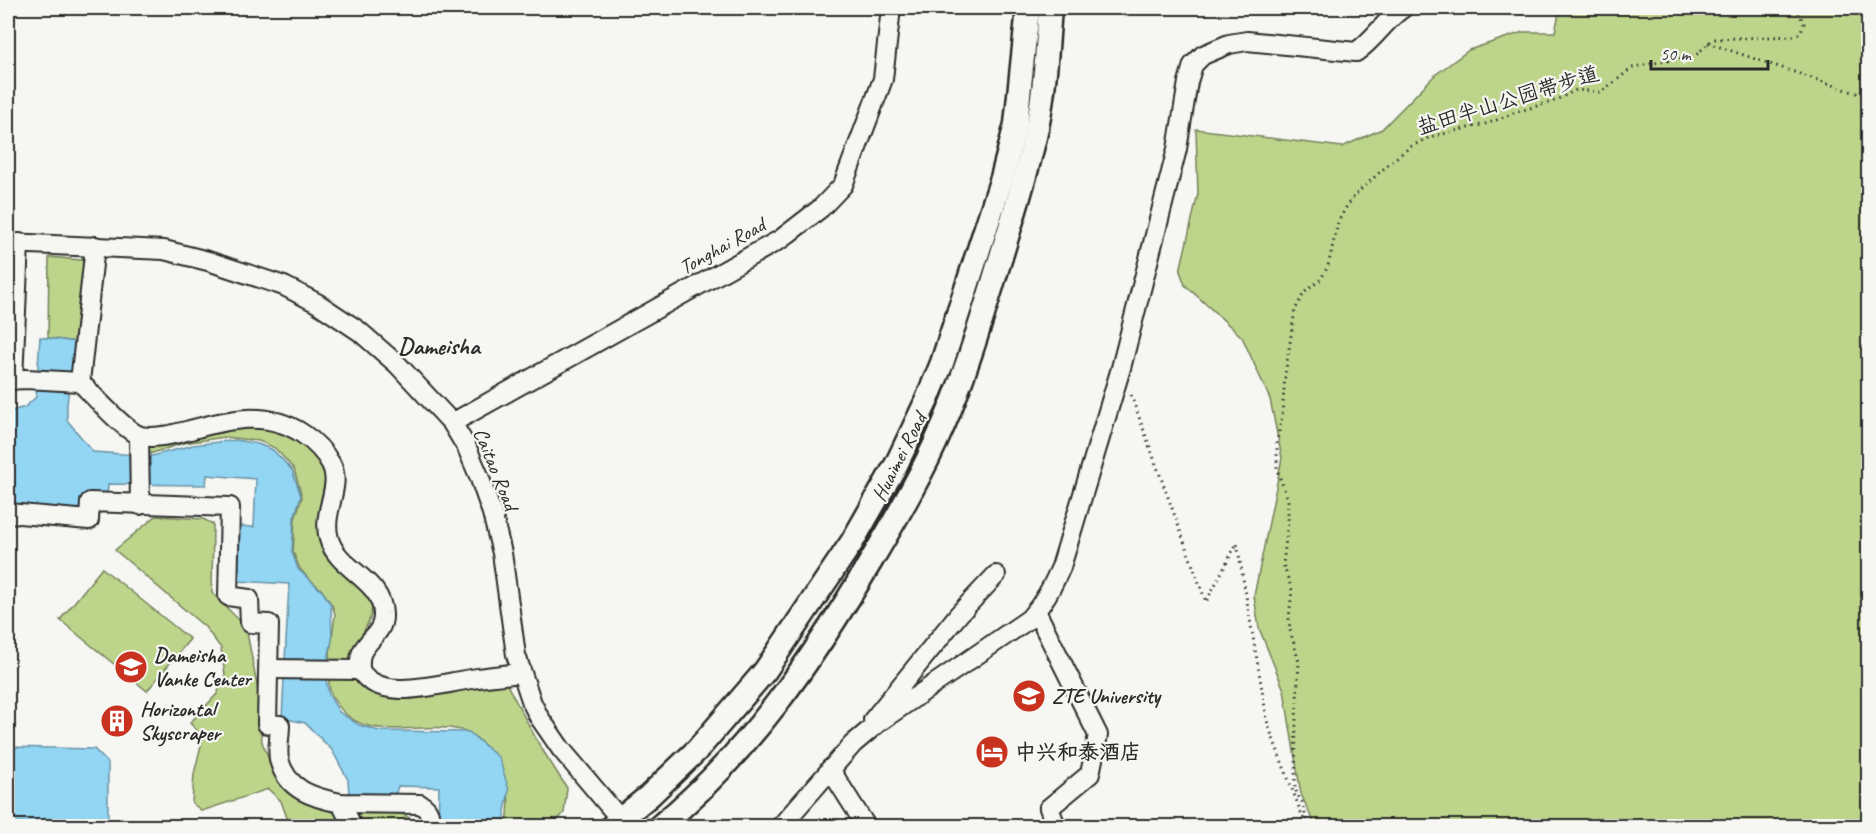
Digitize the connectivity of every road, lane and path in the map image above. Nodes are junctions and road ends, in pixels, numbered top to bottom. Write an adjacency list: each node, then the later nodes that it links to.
1 (891, 8): 13 (street, Tonghai Road)
2 (1029, 8): 25 (main road, Huaimei Road)
3 (1050, 8): 28 (main road, Huaimei Road)
4 (1403, 8): 10 (street)
5 (1797, 8): 6 (path, 盐田半山公园带步道)
6 (1707, 43): 7 (path); 32 (path, 盐田半山公园带步道)
7 (1869, 97)
8 (13, 243): 9 (street, Caitao Road); 11 (street)
9 (95, 246): 12 (street); 13 (street, Caitao Road)
10 (1121, 368): 18 (street); 32 (path)
11 (10, 380): 12 (street)
12 (80, 382): 14 (street)
13 (452, 423): 21 (street, Caitao Road)
14 (139, 444): 15 (street); 20 (street)
15 (140, 505): 16 (street); 19 (street)
16 (8, 513)
17 (996, 576): 22 (street)
18 (1036, 611): 22 (street); 31 (street)
19 (269, 669): 20 (street); 24 (street)
20 (351, 670): 21 (street)
21 (521, 673): 25 (street, Caitao Road)
22 (853, 744): 23 (street)
23 (830, 769): 29 (street); 30 (street)
24 (341, 803): 26 (street); 27 (street)
25 (619, 824)
26 (352, 826)
27 (430, 826)
28 (660, 826)
29 (781, 826)
30 (866, 826)
31 (1056, 826)
32 (1307, 826)

